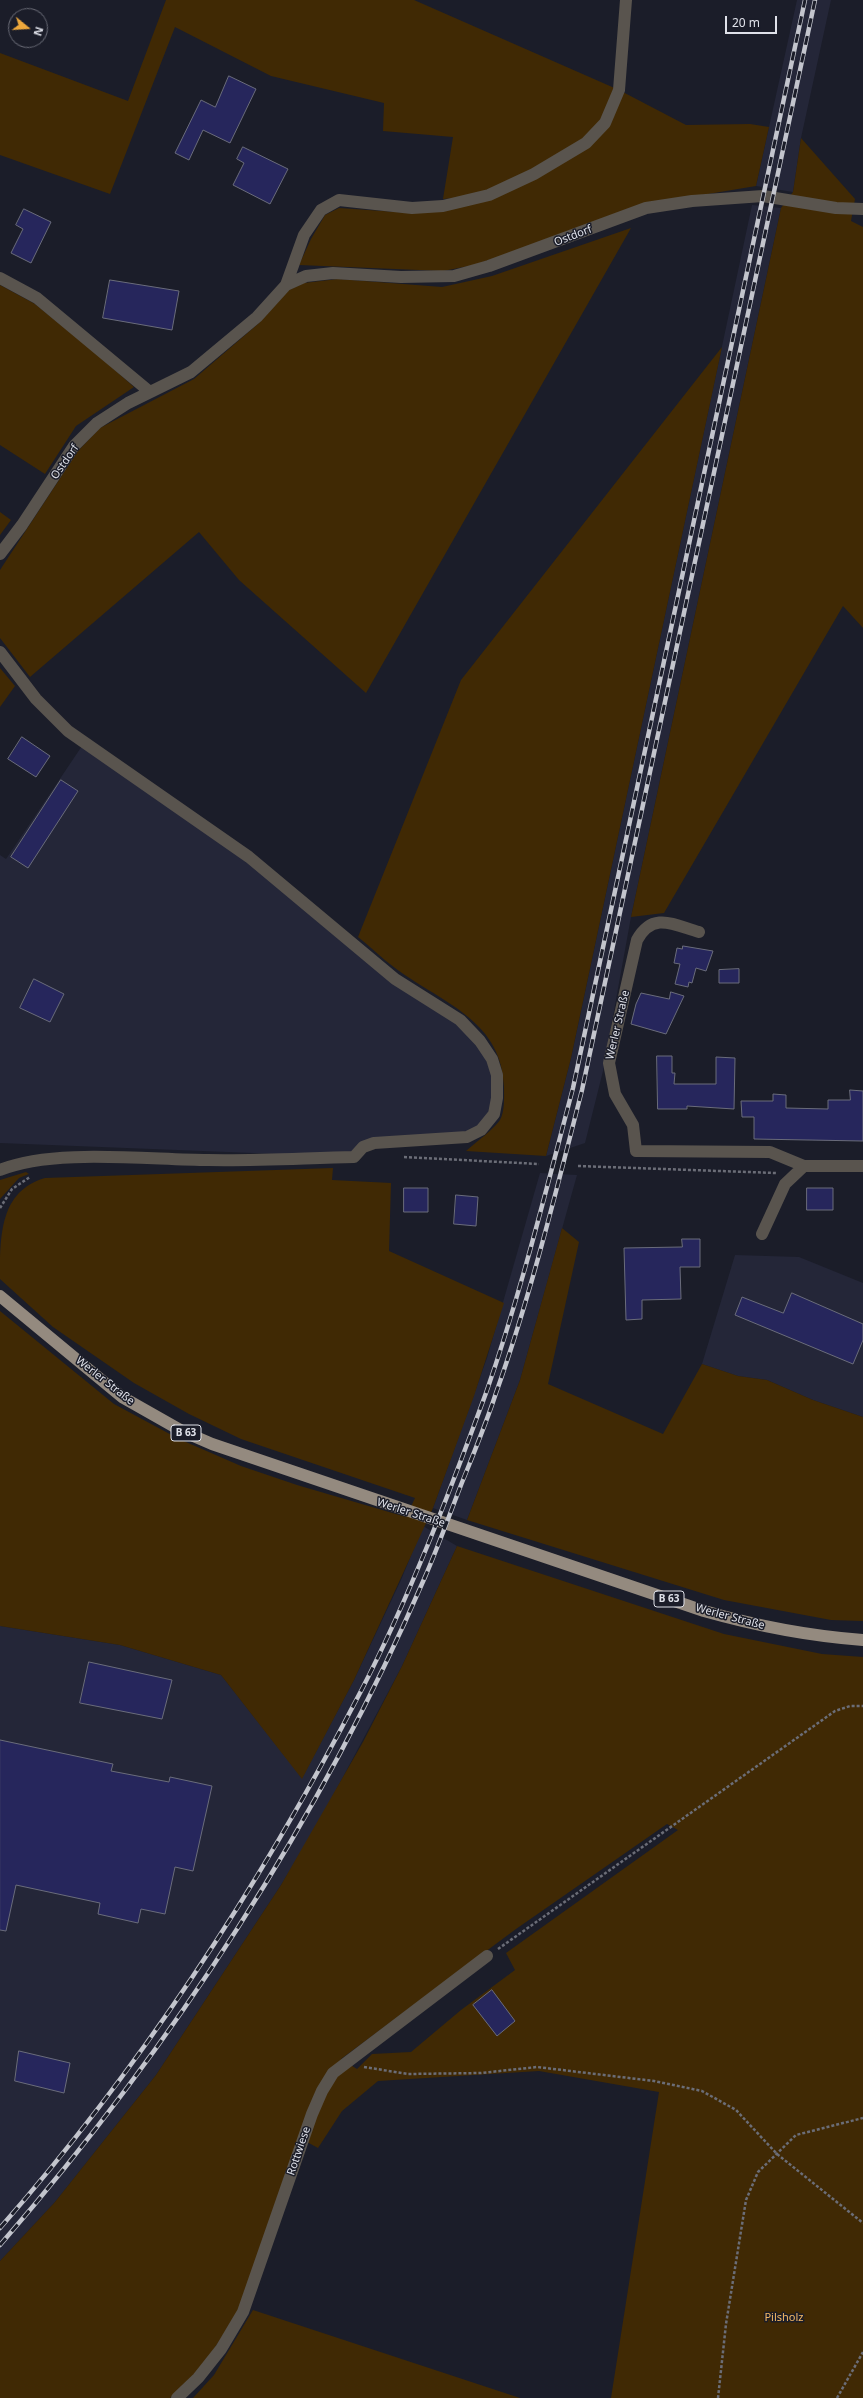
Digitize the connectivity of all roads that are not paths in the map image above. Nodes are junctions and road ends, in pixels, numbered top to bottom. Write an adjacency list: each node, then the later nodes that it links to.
1 (626, 0): 4 (street, Ostdorf)
2 (863, 209): 4 (street, Ostdorf)
3 (0, 278): 5 (street)
4 (286, 286): 5 (street, Ostdorf)
5 (150, 392): 6 (street, Ostdorf)
6 (0, 554)
7 (0, 652): 11 (street)
8 (699, 932): 9 (street, Werler Straße)
9 (804, 1166): 10 (street, Werler Straße); 12 (street)
10 (863, 1166)
11 (0, 1170)
12 (762, 1234)
13 (0, 1296): 14 (main road, Werler Straße / B 63)
14 (863, 1640)
15 (487, 1956): 16 (street, Rottwiese)
16 (177, 2398)

